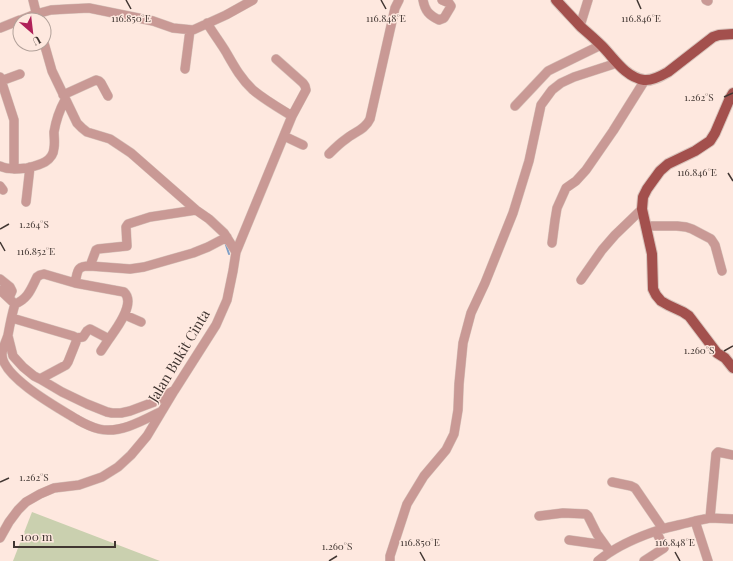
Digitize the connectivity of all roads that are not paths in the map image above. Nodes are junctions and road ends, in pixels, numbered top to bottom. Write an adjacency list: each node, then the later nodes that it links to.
1 (33, 0): 8 (street)
2 (253, 0): 11 (street)
3 (399, 0): 33 (street)
4 (423, 0): 5 (street)
5 (442, 0)
6 (556, 0): 12 (main road)
7 (588, 0): 12 (street)
8 (36, 12)
9 (47, 12): 14 (street)
10 (12, 23): 13 (street)
11 (207, 24): 14 (street); 30 (street)
12 (580, 26): 18 (main road)
13 (0, 28)
14 (190, 30): 22 (street)
15 (733, 34): 17 (main road)
16 (733, 39): 17 (main road)
17 (709, 41): 25 (main road)
18 (601, 45): 21 (main road); 29 (street)
19 (47, 52): 28 (street)
20 (276, 59): 30 (street, Jalan Bukit Cinta)
21 (617, 63): 25 (main road); 74 (street)
22 (185, 69)
23 (20, 74): 24 (street)
24 (1, 79): 36 (street)
25 (645, 80): 42 (street)
26 (733, 93): 38 (main road)
27 (108, 96): 28 (street)
28 (64, 98): 35 (street); 39 (street)
29 (515, 106)
30 (292, 116): 31 (street, Jalan Bukit Cinta)
31 (284, 136): 32 (street); 43 (street, Jalan Bukit Cinta)
32 (303, 145)
33 (329, 154)
34 (0, 166): 36 (street)
35 (30, 167): 36 (street); 37 (street)
36 (14, 169)
37 (26, 202)
38 (642, 209): 40 (main road); 47 (street)
39 (196, 210): 41 (street); 44 (street)
40 (646, 226): 45 (street); 59 (main road)
41 (227, 237): 43 (street); 44 (street)
42 (552, 243)
43 (236, 252): 62 (street, Jalan Bukit Cinta)
44 (90, 266): 48 (street)
45 (722, 271)
46 (0, 279): 50 (street)
47 (581, 280)
48 (76, 283): 50 (street); 51 (street)
49 (0, 290): 50 (street)
50 (12, 301): 52 (street)
51 (124, 315): 53 (street); 56 (street)
52 (12, 318): 54 (street); 55 (street)
53 (141, 322)
54 (8, 336): 58 (street); 60 (street)
55 (76, 338): 56 (street); 61 (street)
56 (109, 338): 57 (street)
57 (101, 351)
58 (23, 367): 60 (street); 61 (street)
59 (733, 368)
60 (14, 376): 63 (street)
61 (40, 378): 62 (street)
62 (174, 391): 63 (street, Jalan Bukit Cinta)
63 (162, 411): 71 (street, Jalan Bukit Cinta)
64 (733, 455): 67 (street)
65 (612, 482): 70 (street)
66 (539, 516): 73 (street)
67 (710, 518): 68 (street); 69 (street)
68 (733, 519)
69 (695, 521): 70 (street); 77 (street)
70 (660, 530): 73 (street); 76 (street)
71 (0, 538)
72 (569, 540): 73 (street)
73 (607, 549): 75 (street)
74 (390, 561)
75 (598, 561)
76 (644, 561)
77 (708, 561)

